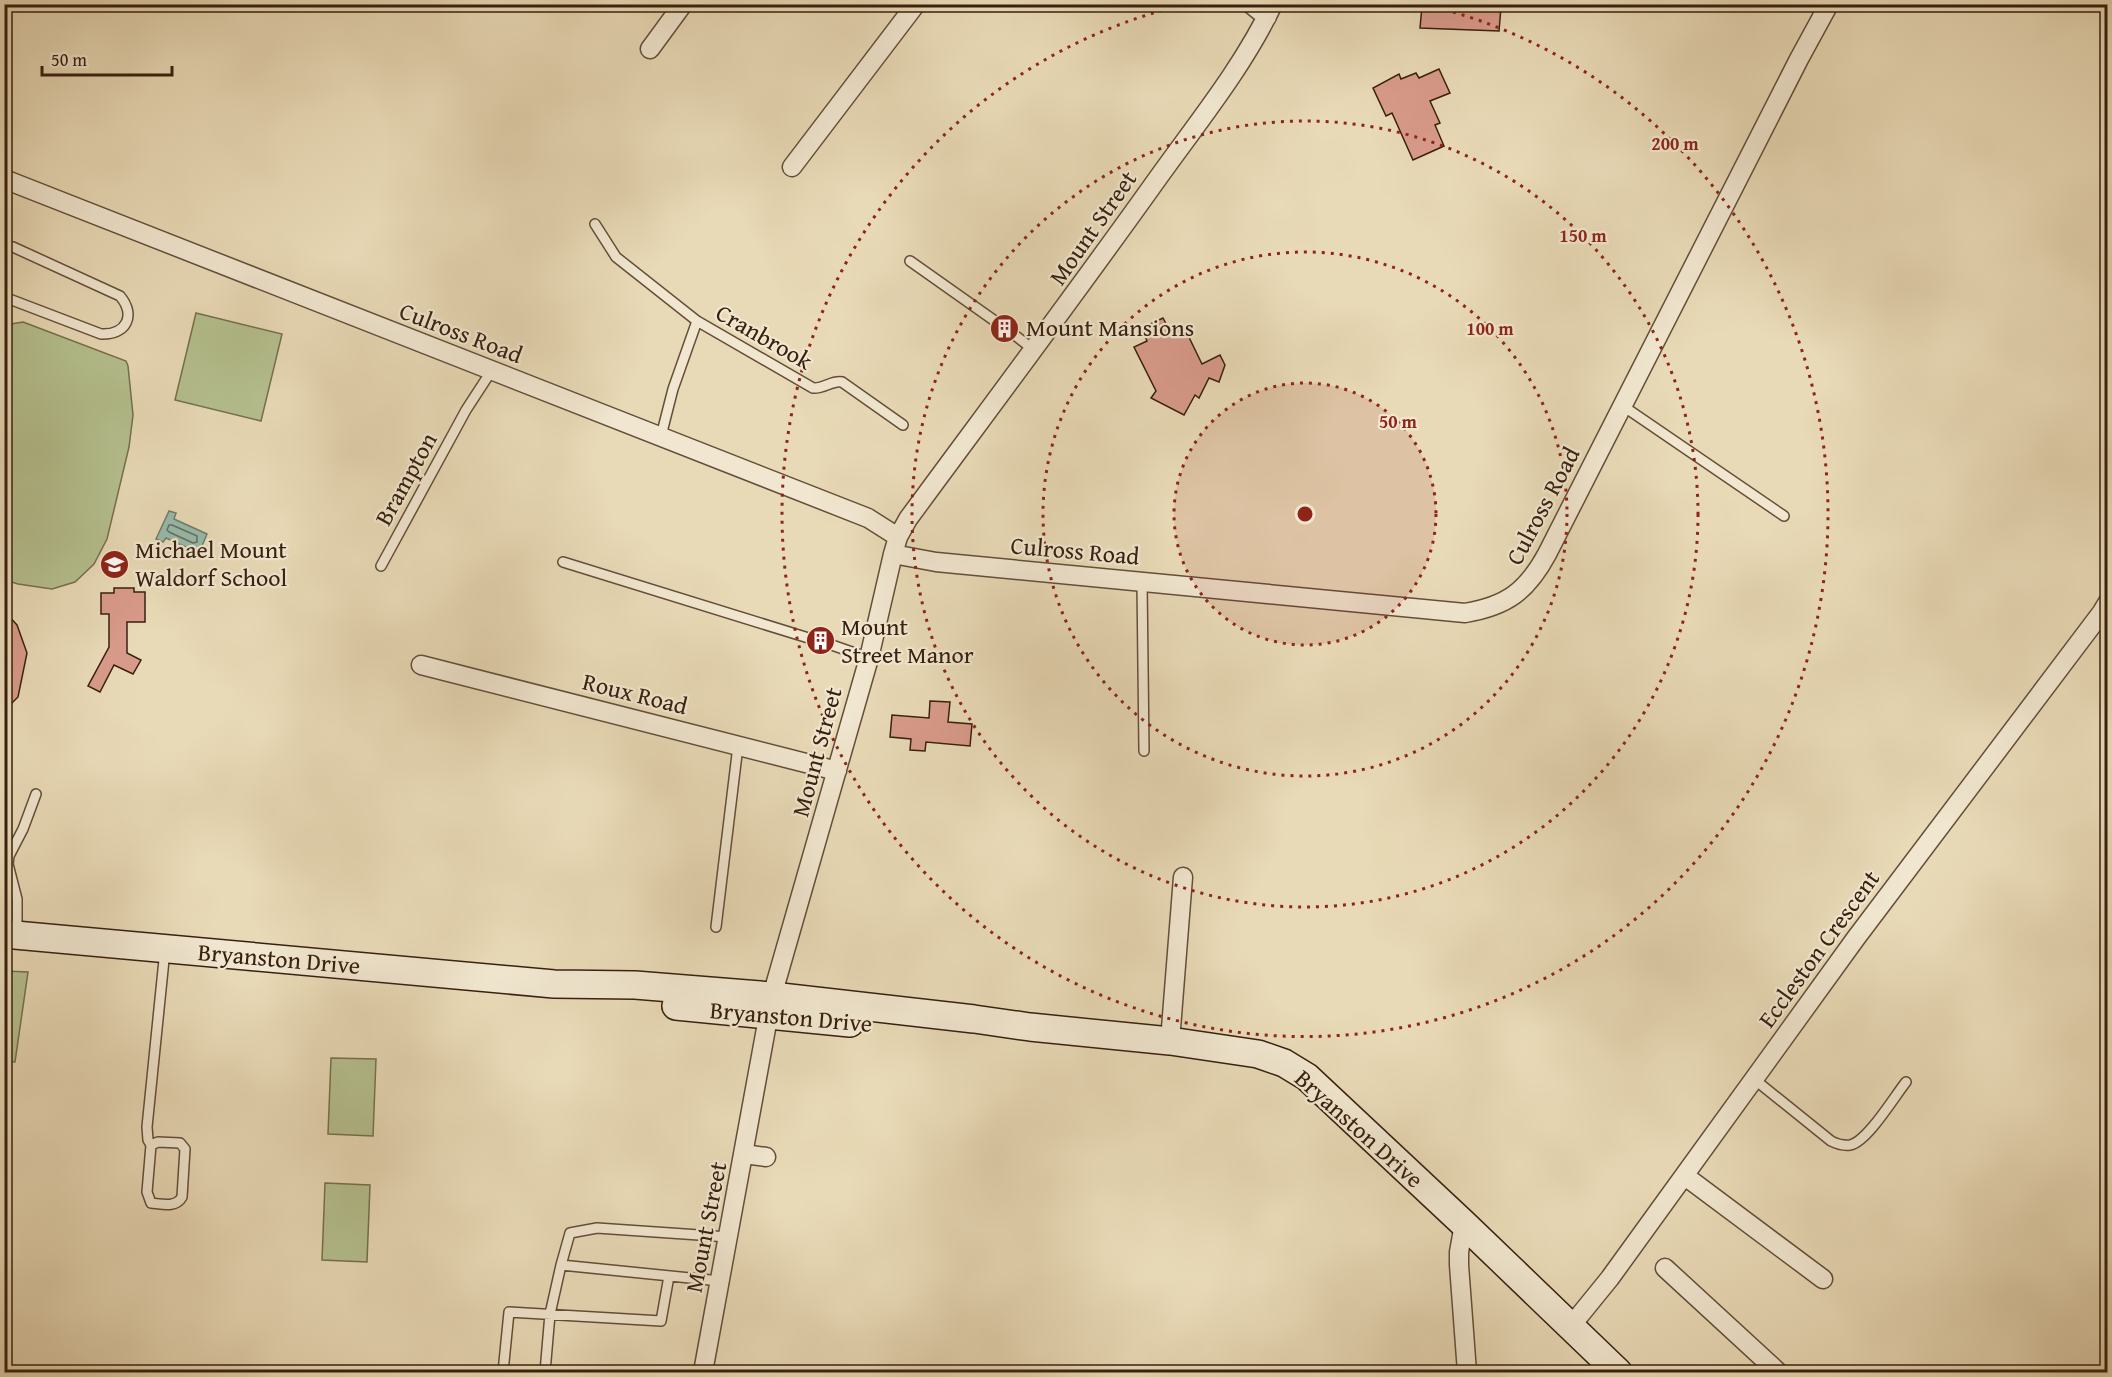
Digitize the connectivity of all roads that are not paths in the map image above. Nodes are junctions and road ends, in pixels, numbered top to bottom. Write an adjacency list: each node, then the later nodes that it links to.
1 (683, 4): 6 (street)
2 (916, 4): 7 (street)
3 (1251, 4): 5 (street)
4 (1829, 4): 16 (street, Culross Road)
5 (1270, 11): 14 (street, Mount Street)
6 (650, 49)
7 (792, 167)
8 (4, 179): 15 (street, Culross Road)
9 (595, 224): 13 (lane, Cranbrook)
10 (4, 246): 12 (lane)
11 (910, 261): 14 (lane)
12 (4, 297)
13 (697, 321): 17 (lane, Cranbrook); 18 (lane, Cranbrook)
14 (1034, 350): 20 (street, Mount Street)
15 (492, 370): 18 (street, Culross Road); 22 (lane, Brampton)
16 (1623, 406): 19 (lane); 23 (street, Culross Road)
17 (903, 425)
18 (662, 436): 20 (street, Culross Road)
19 (1784, 516)
20 (895, 545): 23 (street, Culross Road); 27 (street, Mount Street)
21 (563, 562): 25 (lane)
22 (381, 566)
23 (1142, 582): 30 (lane)
24 (2108, 602): 39 (street, Eccleston Crescent)
25 (815, 639)
26 (826, 643): 27 (lane)
27 (869, 658): 31 (street, Mount Street)
28 (421, 665): 29 (street, Roux Road)
29 (738, 746): 31 (street, Roux Road); 34 (lane)
30 (1144, 751)
31 (837, 771): 37 (street, Mount Street)
32 (36, 794): 35 (lane)
33 (1184, 877): 38 (street)
34 (716, 927)
35 (10, 934): 36 (main road, Bryanston Drive)
36 (165, 948): 37 (main road, Bryanston Drive); 41 (lane)
37 (771, 1006): 38 (main road, Bryanston Drive); 42 (street, Mount Street)
38 (1170, 1041): 45 (main road, Bryanston Drive)
39 (1754, 1079): 40 (lane); 44 (street, Eccleston Crescent)
40 (1905, 1082)
41 (151, 1145): 41 (lane)
42 (744, 1154): 43 (street); 46 (street, Mount Street)
43 (766, 1157)
44 (1685, 1176): 50 (street); 53 (street, Eccleston Crescent)
45 (1464, 1224): 53 (main road, Bryanston Drive); 57 (street)
46 (728, 1237): 47 (lane); 51 (street, Mount Street)
47 (561, 1265): 49 (lane); 52 (lane)
48 (1665, 1268): 59 (street)
49 (669, 1276): 51 (lane); 52 (lane)
50 (1823, 1279)
51 (720, 1281): 56 (street, Mount Street)
52 (550, 1314): 54 (lane); 55 (lane)
53 (1571, 1326): 58 (main road, Bryanston Drive)
54 (503, 1372)
55 (545, 1372)
56 (703, 1372)
57 (1467, 1372)
58 (1618, 1372)
59 (1778, 1372)

